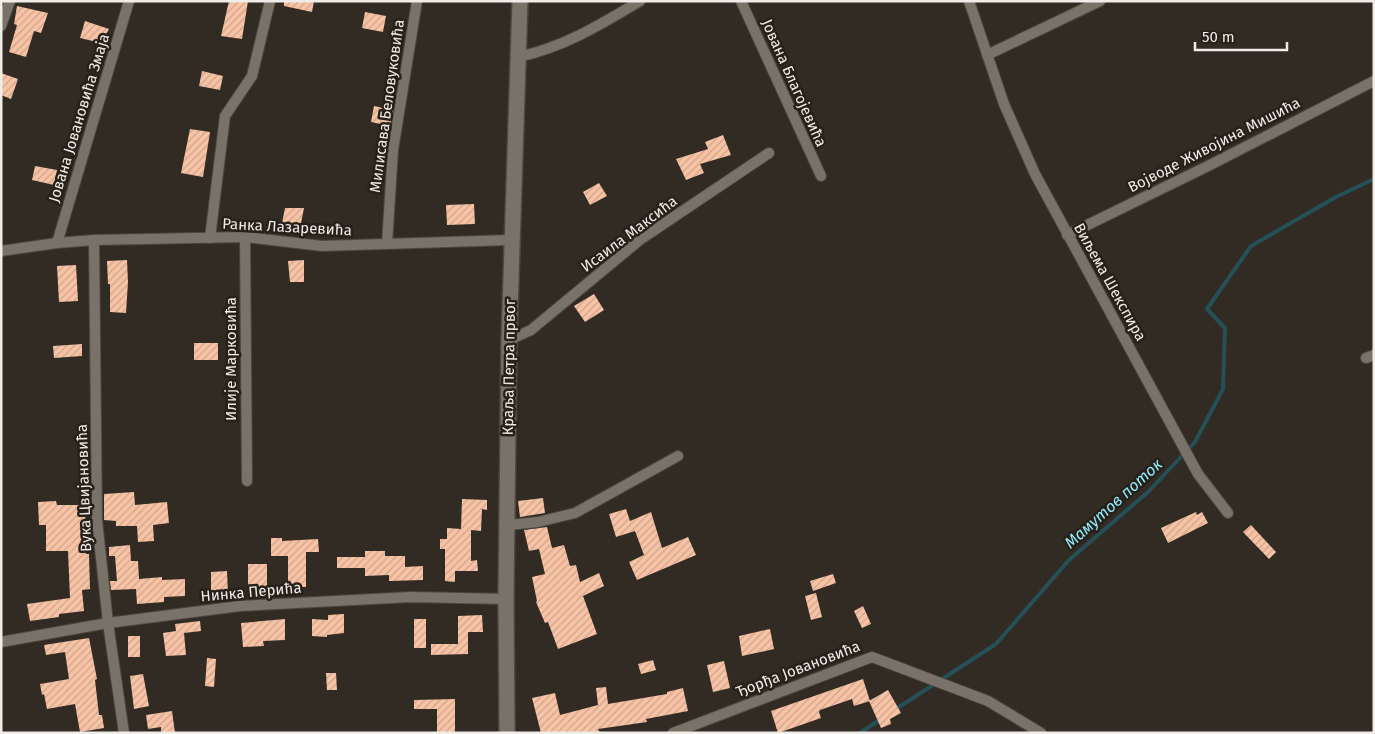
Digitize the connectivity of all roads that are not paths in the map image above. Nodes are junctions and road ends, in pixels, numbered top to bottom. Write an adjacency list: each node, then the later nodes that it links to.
1 (10, 1): 10 (street)
2 (129, 1): 21 (street, Јована Јовановића Змаја)
3 (270, 1): 18 (street)
4 (417, 1): 22 (street, Милисава Беловуковића)
5 (520, 1): 12 (street, Краља Петра првог)
6 (640, 1): 12 (street)
7 (741, 1): 15 (street, Јована Благојевића)
8 (969, 1): 11 (street, Виљема Шекспира)
9 (1100, 1): 11 (street)
10 (1, 26)
11 (988, 55): 16 (street, Виљема Шекспира)
12 (518, 57): 20 (street, Краља Петра првог)
13 (1374, 80): 16 (street, Војводе Живојина Мишића)
14 (769, 153): 24 (street, Исаила Максића)
15 (820, 176)
16 (1067, 235): 27 (street, Виљема Шекспира)
17 (245, 237): 18 (street, Ранка Лазаревића); 22 (street, Ранка Лазаревића); 26 (street, Илије Марковића)
18 (210, 238): 19 (street, Ранка Лазаревића)
19 (94, 240): 21 (street, Ранка Лазаревића); 30 (street, Вука Цвијановића)
20 (512, 240): 22 (street, Ранка Лазаревића); 24 (street, Краља Петра првог)
21 (57, 243): 23 (street, Ранка Лазаревића)
22 (387, 244)
23 (1, 251)
24 (509, 340): 28 (street, Краља Петра првог)
25 (678, 456): 28 (street)
26 (247, 481)
27 (1228, 513)
28 (507, 525): 29 (street, Краља Петра првог)
29 (506, 599): 30 (street, Нинка Перића); 33 (street, Краља Петра првог)
30 (108, 623): 31 (street, Нинка Перића); 32 (street, Вука Цвијановића)
31 (1, 642)
32 (124, 733)
33 (507, 733)
34 (673, 733): 35 (street, Ђорђа Јовановића)
35 (1041, 733)

